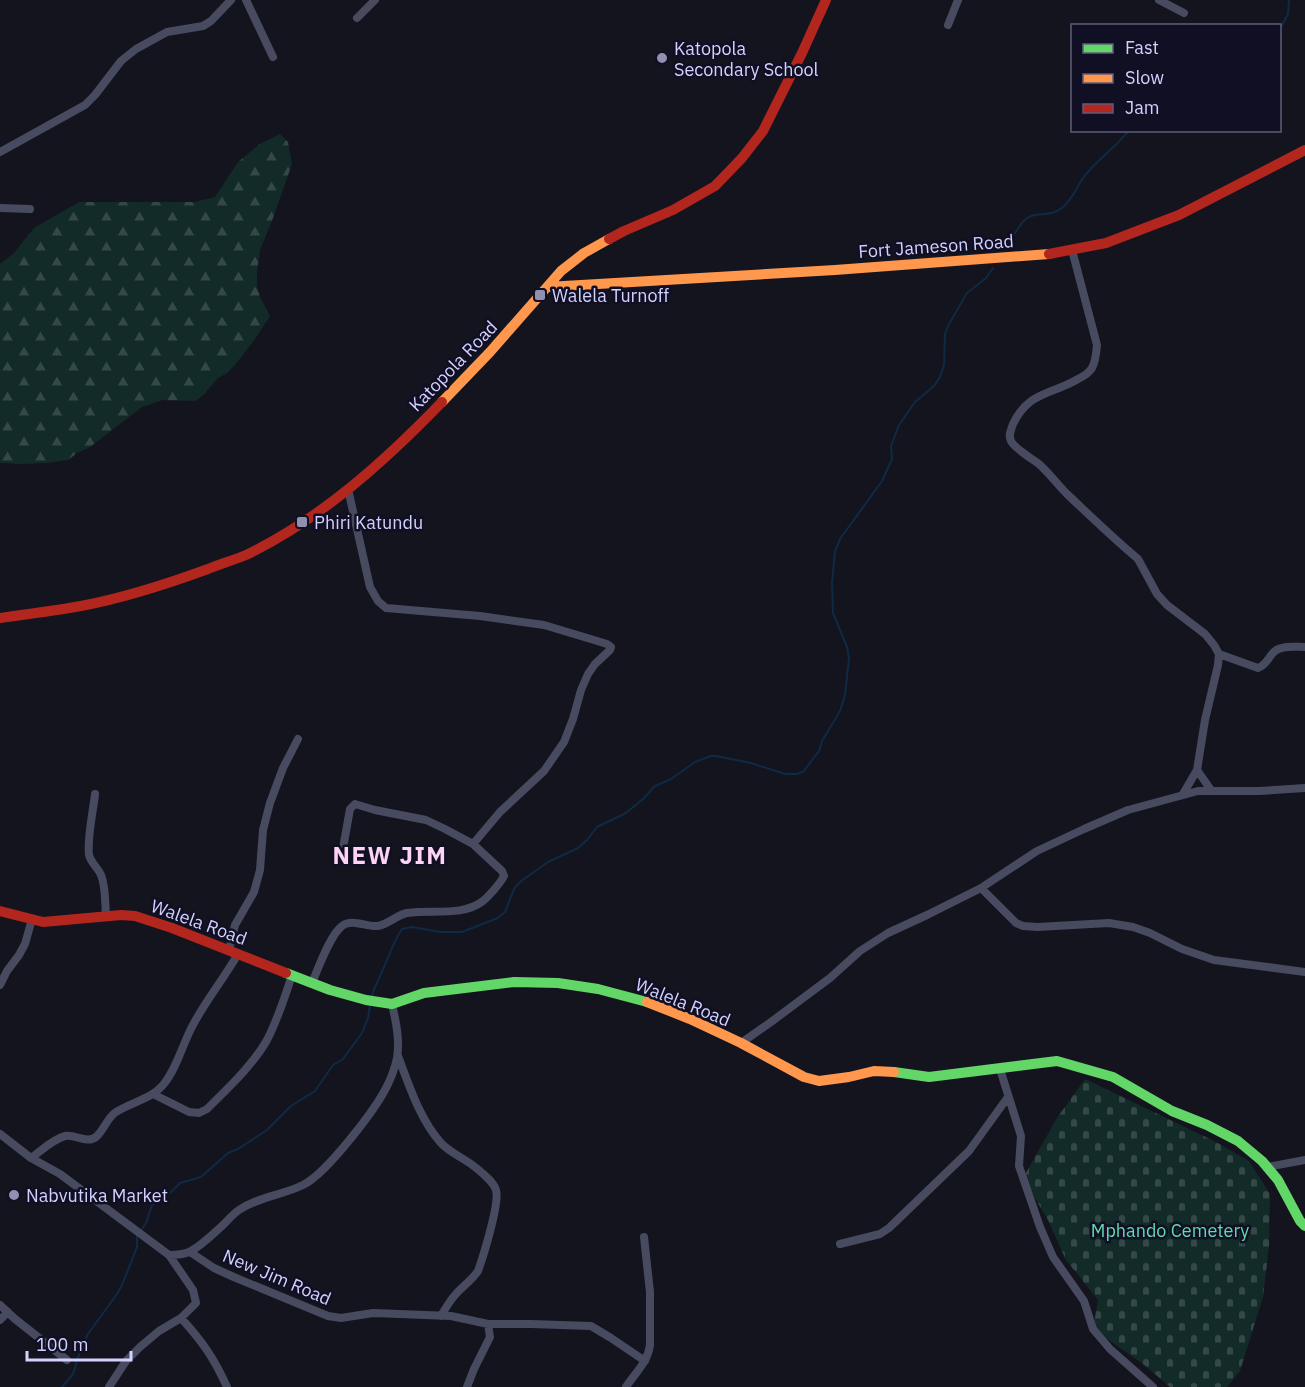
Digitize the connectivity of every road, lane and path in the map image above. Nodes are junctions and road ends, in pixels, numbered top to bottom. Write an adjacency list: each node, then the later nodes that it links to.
1 (231, 0): 12 (street)
2 (246, 0): 10 (street)
3 (375, 0): 8 (street)
4 (826, 0): 16 (street, Katopola Road)
5 (958, 0): 9 (street)
6 (1159, 0): 7 (street)
7 (1184, 13)
8 (357, 18)
9 (948, 25)
10 (273, 57)
11 (1305, 150): 15 (street, Fort Jameson Road)
12 (0, 152)
13 (0, 208): 14 (street)
14 (30, 209)
15 (1072, 250): 16 (street, Fort Jameson Road); 20 (street)
16 (547, 286): 17 (street, Katopola Road)
17 (348, 489): 18 (street, Katopola Road); 27 (street)
18 (0, 618)
19 (1305, 647): 20 (street)
20 (1219, 654): 22 (street)
21 (298, 739): 33 (street)
22 (1197, 770): 24 (street); 26 (street)
23 (1305, 788): 24 (street, Walela Road)
24 (1211, 790): 26 (street, Walela Road)
25 (95, 794): 31 (street)
26 (1183, 794): 29 (street, Walela Road)
27 (473, 844): 28 (street); 36 (street)
28 (342, 854)
29 (981, 888): 34 (street); 39 (street, Walela Road)
30 (0, 911): 32 (street, Walela Road)
31 (106, 917): 32 (street, Walela Road); 33 (street, Walela Road)
32 (32, 919): 37 (street)
33 (234, 952): 35 (street, Walela Road); 42 (street)
34 (1305, 972)
35 (292, 975): 36 (street, Walela Road); 42 (street)
36 (312, 983): 38 (street, Walela Road)
37 (0, 985)
38 (392, 1004): 39 (street, Walela Road); 40 (street)
39 (741, 1043): 41 (street)
40 (398, 1055): 51 (street); 55 (street)
41 (1000, 1070): 43 (street); 47 (street)
42 (153, 1094): 45 (street)
43 (1008, 1097): 50 (street); 65 (street)
44 (0, 1134): 45 (street)
45 (31, 1158): 52 (street)
46 (1305, 1160): 47 (street)
47 (1268, 1167): 48 (street)
48 (1305, 1226)
49 (644, 1237): 60 (street)
50 (840, 1244)
51 (190, 1252): 52 (street); 55 (street, New Jim Road)
52 (169, 1255): 56 (street)
53 (0, 1305): 54 (street)
54 (8, 1312): 57 (street); 59 (street)
55 (441, 1316): 58 (street, New Jim Road)
56 (181, 1318): 61 (street); 62 (street)
57 (0, 1320)
58 (488, 1324): 60 (street, New Jim Road); 63 (street)
59 (67, 1360)
60 (645, 1361): 64 (street)
61 (109, 1387)
62 (228, 1387)
63 (467, 1387)
64 (626, 1387)
65 (1153, 1387)

